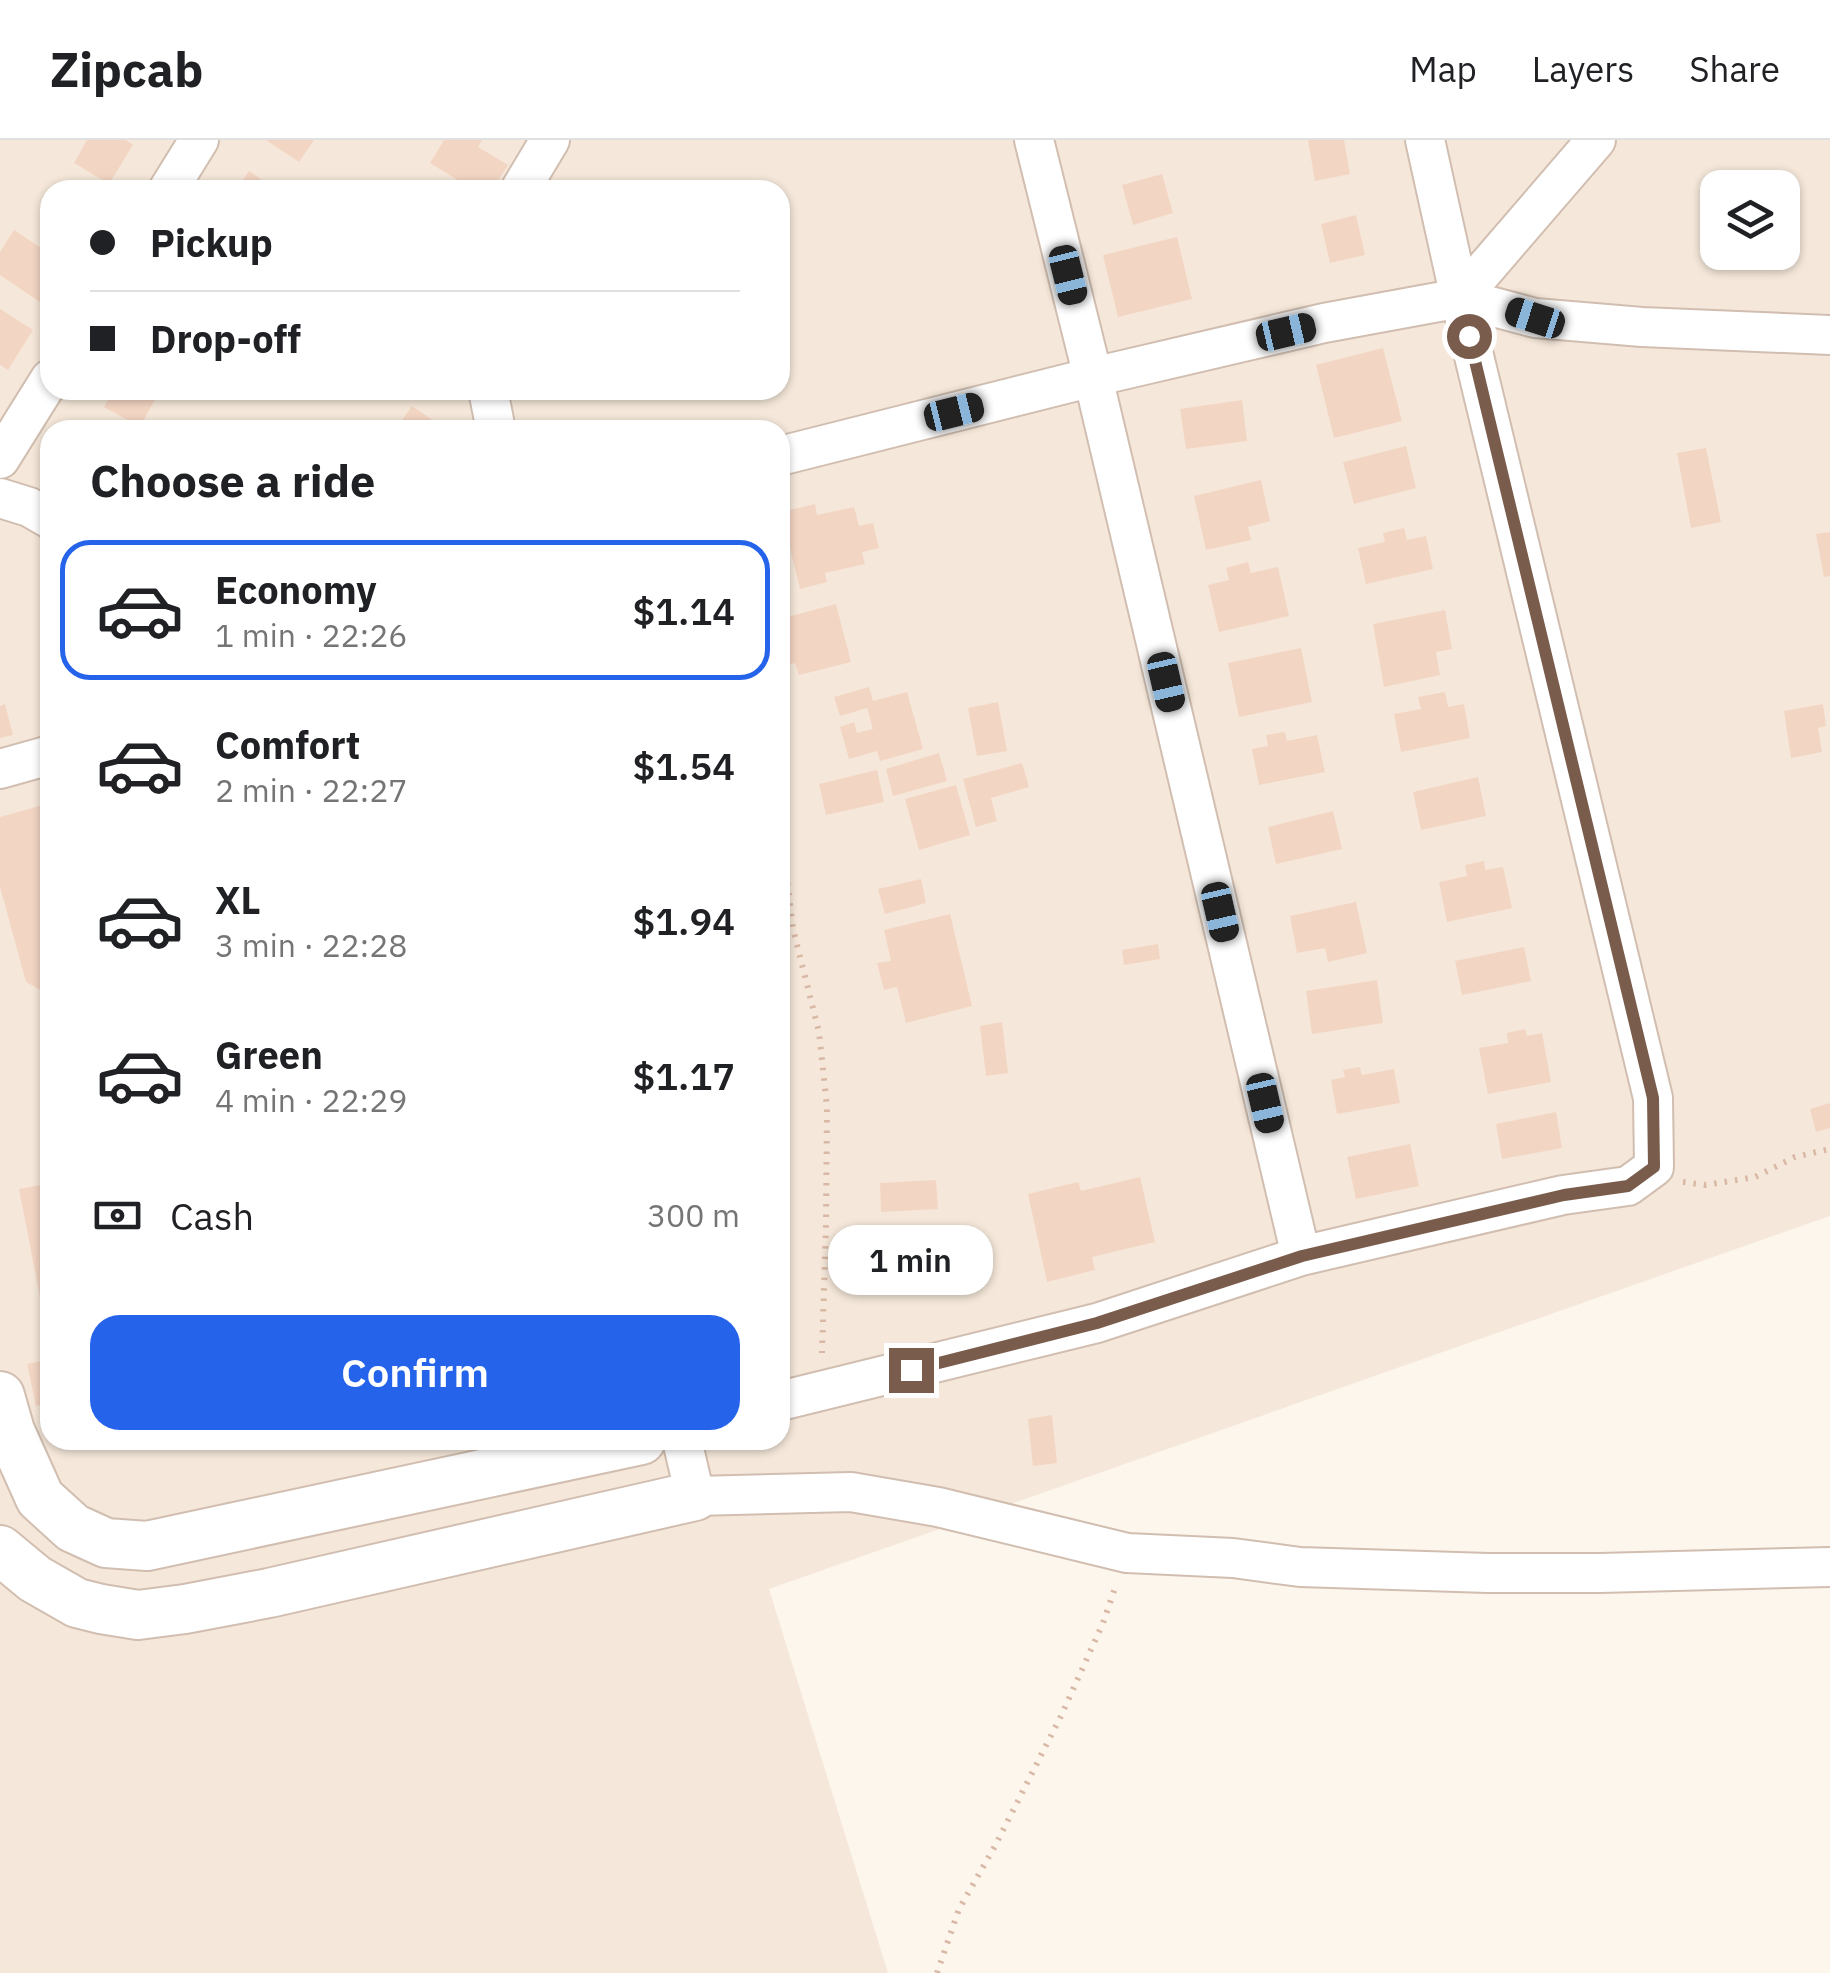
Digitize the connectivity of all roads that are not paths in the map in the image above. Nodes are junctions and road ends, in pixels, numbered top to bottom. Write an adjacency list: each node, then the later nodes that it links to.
1 (199, 140): 6 (street)
2 (550, 140): 7 (street)
3 (1034, 140): 10 (street)
4 (1425, 140): 8 (street)
5 (1596, 140): 8 (street)
6 (174, 180)
7 (526, 180)
8 (1460, 298): 9 (street); 10 (street); 18 (street)
9 (1830, 335)
10 (1093, 377): 12 (street); 18 (street)
11 (40, 394): 13 (street)
12 (790, 453)
13 (0, 459)
14 (0, 498): 15 (street)
15 (40, 513)
16 (40, 758): 17 (street)
17 (0, 769)
18 (1302, 1256): 20 (street)
19 (0, 1396): 21 (street)
20 (790, 1398)
21 (594, 1450)
22 (684, 1450): 23 (street)
23 (695, 1496): 24 (street); 25 (street)
24 (0, 1550)
25 (1830, 1567)

